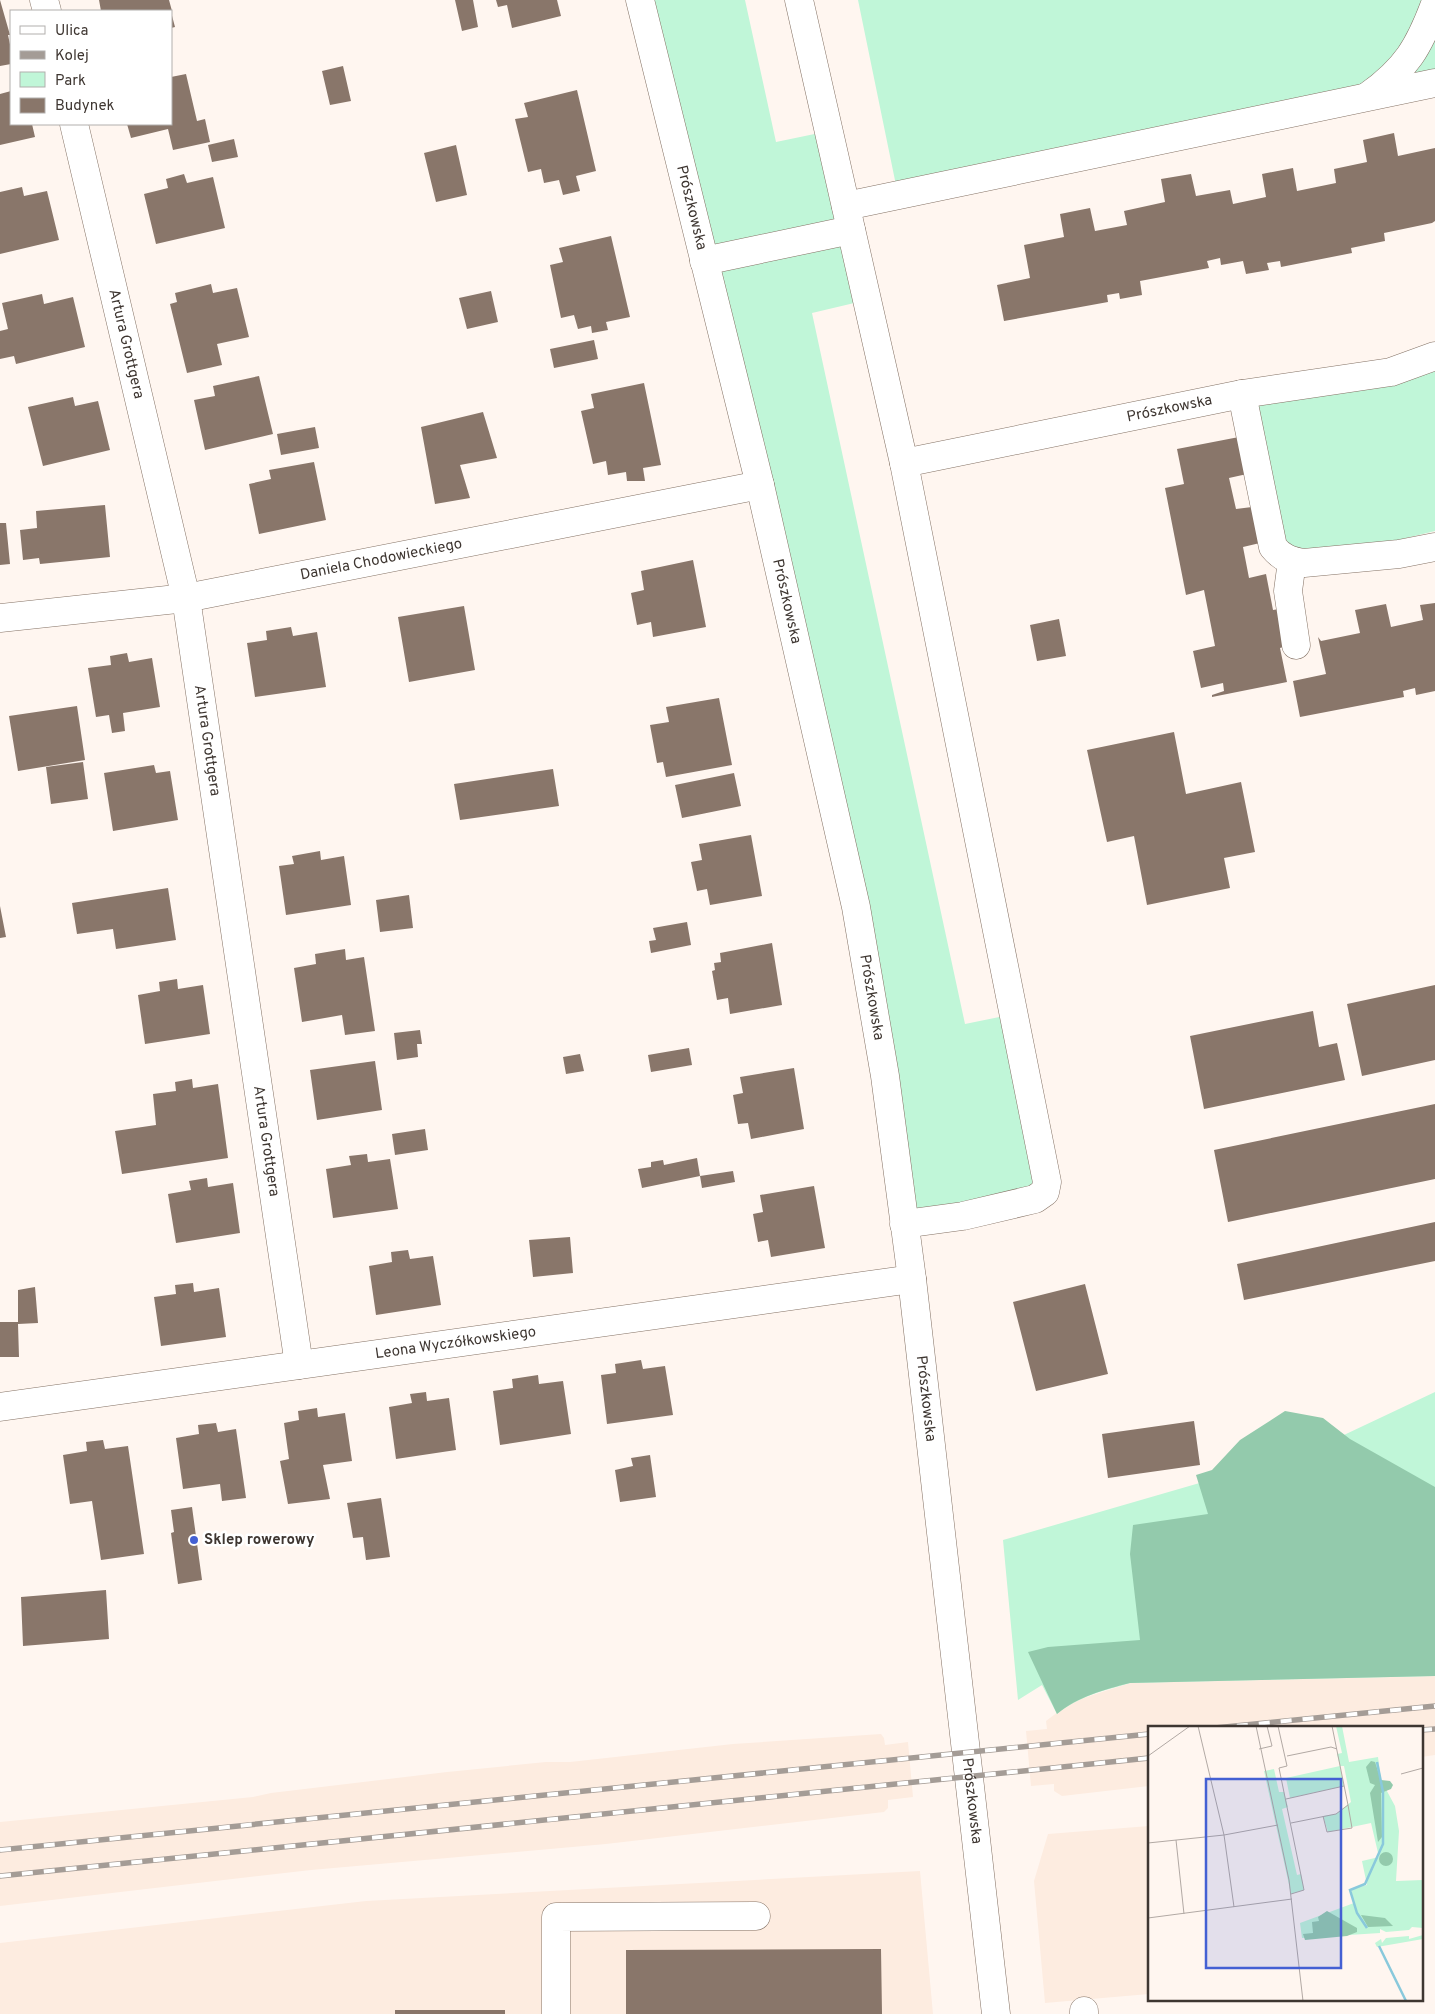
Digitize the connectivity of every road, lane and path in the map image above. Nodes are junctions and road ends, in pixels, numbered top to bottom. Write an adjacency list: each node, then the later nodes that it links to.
1 (640, 0): 8 (street, Prószkowska)
2 (799, 0): 7 (street)
3 (1435, 4): 5 (street)
4 (1435, 83): 5 (street)
5 (1367, 97): 7 (street)
6 (74, 125): 15 (street, Artura Grottgera)
7 (849, 218): 8 (street); 11 (street)
8 (704, 261): 12 (street, Prószkowska)
9 (1435, 356): 10 (street, Prószkowska)
10 (1242, 394): 11 (street, Prószkowska); 14 (street)
11 (904, 463): 18 (street)
12 (760, 484): 15 (street, Daniela Chodowieckiego); 18 (street, Prószkowska)
13 (1435, 547): 14 (street)
14 (1292, 561): 17 (street)
15 (186, 598): 16 (street, Daniela Chodowieckiego); 20 (street, Artura Grottgera)
16 (0, 618)
17 (1296, 645)
18 (904, 1224): 19 (street, Prószkowska)
19 (912, 1279): 20 (street, Leona Wyczółkowskiego); 24 (street, Prószkowska)
20 (299, 1365): 21 (street, Leona Wyczółkowskiego)
21 (0, 1407)
22 (756, 1916): 23 (street)
23 (556, 2014)
24 (996, 2014)

